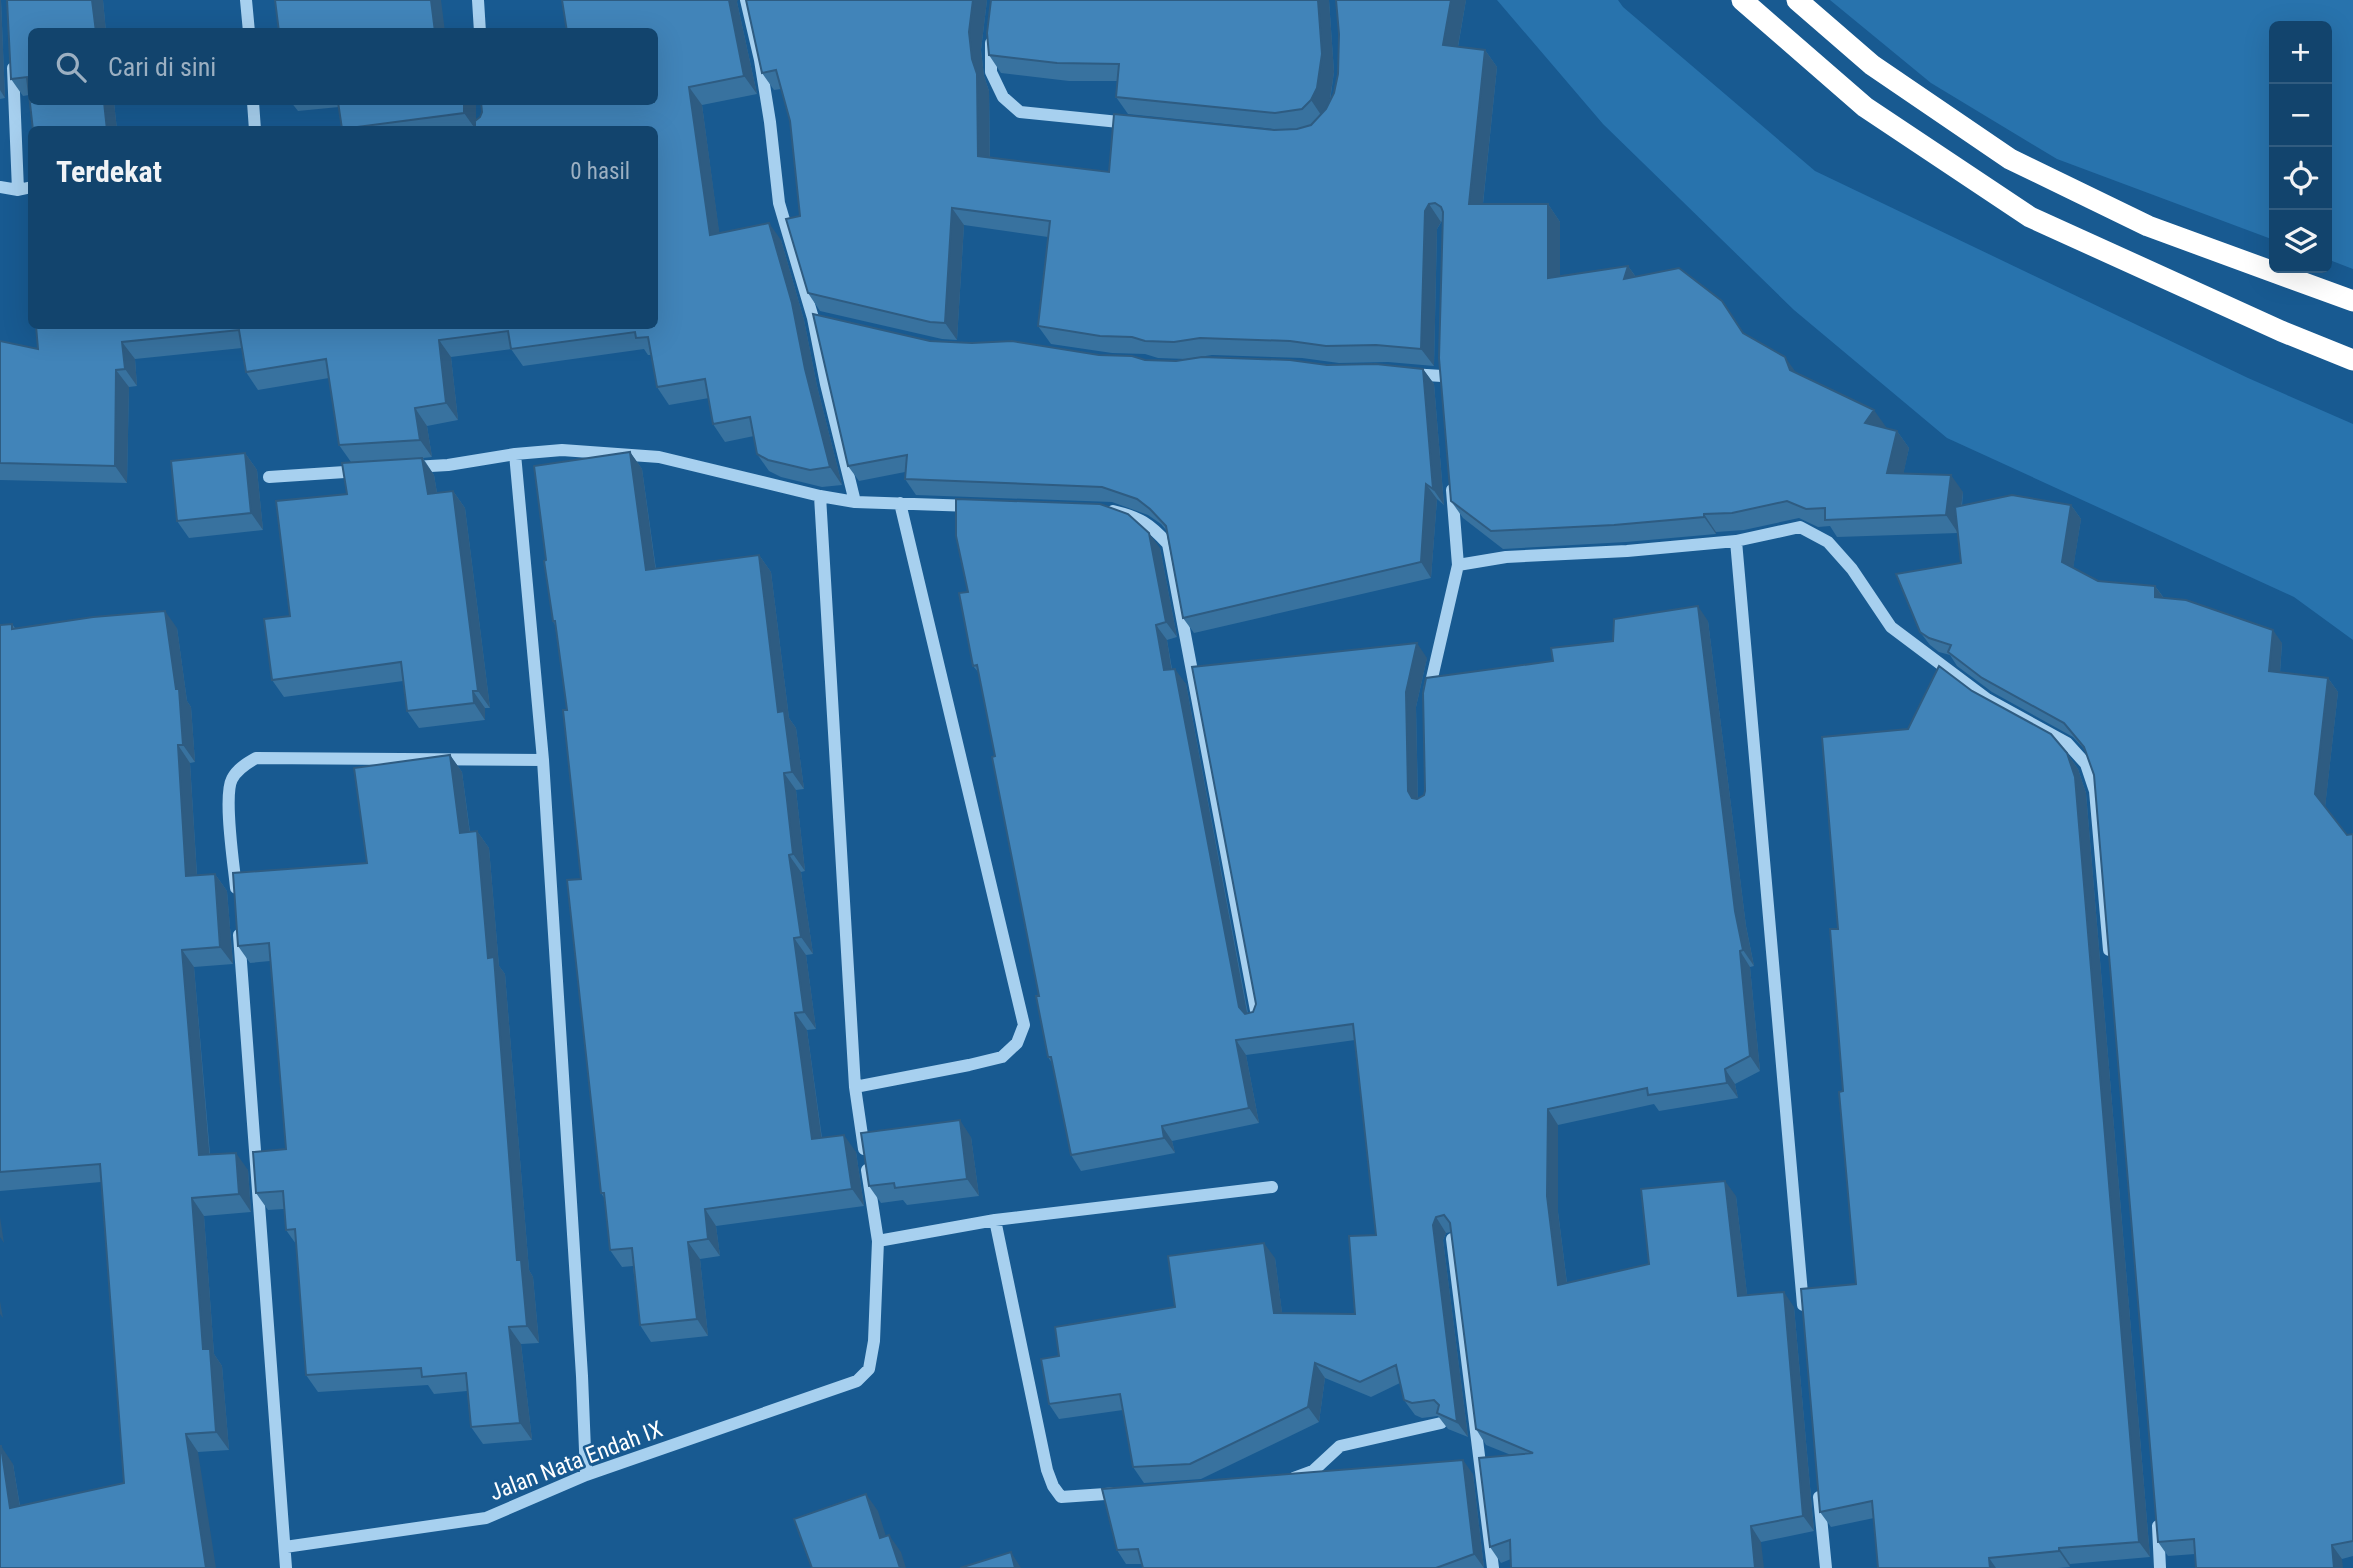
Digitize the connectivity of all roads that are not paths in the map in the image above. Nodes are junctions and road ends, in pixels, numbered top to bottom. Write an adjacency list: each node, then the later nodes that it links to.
1 (246, 0): 6 (street)
2 (478, 0): 7 (street)
3 (746, 0): 25 (street)
4 (1742, 0): 16 (highway)
5 (1797, 0): 15 (highway)
6 (248, 28)
7 (480, 28)
8 (992, 33): 11 (street)
9 (12, 54): 14 (street)
10 (253, 105): 12 (street)
11 (1141, 124)
12 (256, 126)
13 (0, 187): 14 (street)
14 (25, 189)
15 (2353, 301)
16 (2353, 360)
17 (1398, 373): 18 (street)
18 (1443, 376)
19 (515, 454): 20 (street); 24 (street); 32 (street)
20 (407, 468)
21 (379, 470): 23 (street)
22 (1450, 471): 30 (street)
23 (269, 477)
24 (820, 496): 25 (street); 37 (street)
25 (855, 502): 26 (street)
26 (900, 503): 27 (street); 37 (street)
27 (979, 506)
28 (1098, 511): 36 (street)
29 (1736, 541): 30 (street); 35 (street); 42 (street)
30 (1458, 565): 31 (street)
31 (1425, 707)
32 (543, 760): 33 (street); 44 (street)
33 (237, 908)
34 (238, 922): 49 (street)
35 (2109, 958)
36 (1258, 1021)
37 (855, 1087): 41 (street)
38 (1272, 1187): 39 (street)
39 (995, 1220): 41 (street); 47 (street)
40 (1452, 1239): 51 (street)
41 (878, 1241): 44 (street, Jalan Nata Endah IX)
42 (1804, 1318)
43 (1441, 1423): 45 (street)
44 (586, 1475): 49 (street, Jalan Nata Endah IX)
45 (1283, 1482)
46 (1818, 1485): 52 (street)
47 (1130, 1492)
48 (2157, 1515): 53 (street)
49 (285, 1547): 50 (street)
50 (286, 1568)
51 (1493, 1568)
52 (1826, 1568)
53 (2160, 1568)

